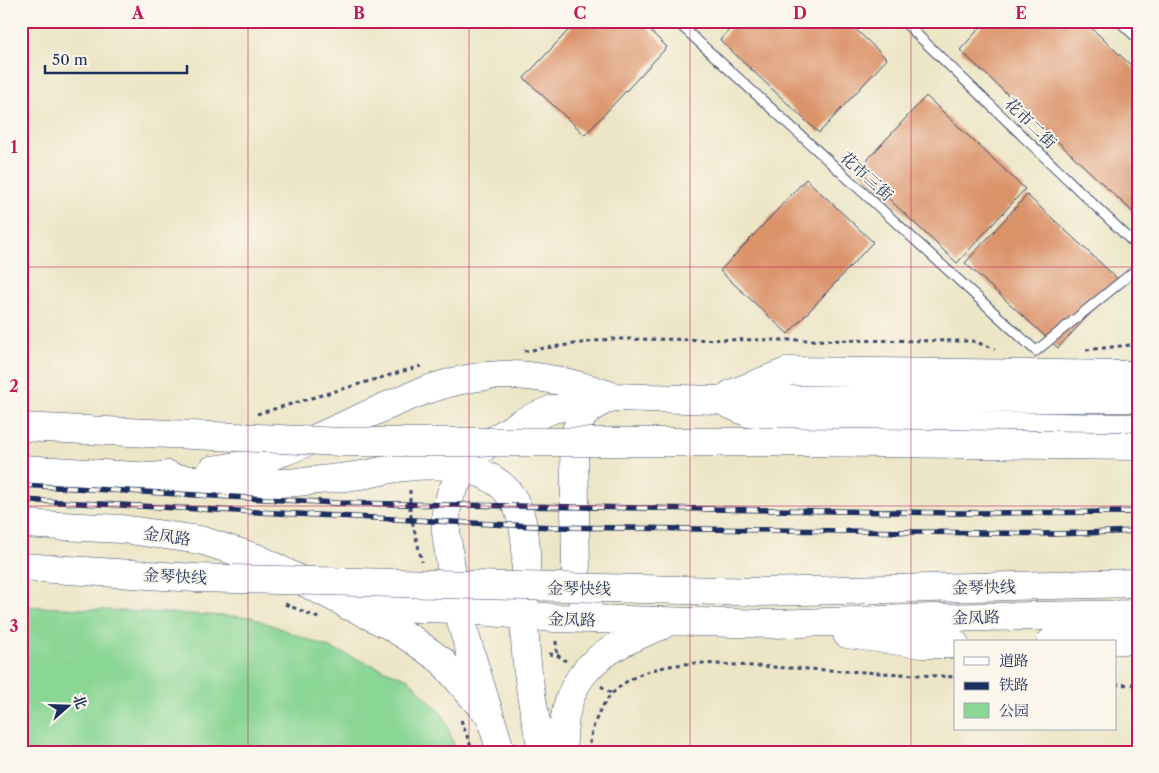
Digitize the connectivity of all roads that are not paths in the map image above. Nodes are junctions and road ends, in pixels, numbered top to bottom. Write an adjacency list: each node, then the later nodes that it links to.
1 (903, 21): 5 (lane, 花市二街)
2 (1119, 21): 4 (lane)
3 (678, 22): 6 (lane, 花市三街)
4 (1138, 39)
5 (1138, 247)
6 (1138, 268)
7 (1138, 375): 10 (main road)
8 (614, 397): 10 (main road); 15 (main road); 16 (main road); 24 (main road)
9 (1138, 398): 10 (main road)
10 (718, 400): 12 (main road)
11 (21, 427): 13 (main road, bridge)
12 (1138, 428)
13 (1138, 446)
14 (21, 469): 16 (main road)
15 (464, 469): 16 (main road); 21 (main road); 23 (main road)
16 (153, 477)
17 (21, 524): 20 (main road, 金凤路)
18 (21, 567): 19 (main road, 金琴快线, bridge)
19 (1138, 583)
20 (348, 606): 21 (main road, 金凤路); 30 (main road)
21 (457, 609): 23 (main road, 金凤路); 30 (main road)
22 (1138, 614): 26 (main road, 金凤路)
23 (524, 617): 24 (main road, 金凤路); 32 (main road)
24 (612, 620): 25 (main road, 金凤路)
25 (670, 622): 26 (main road, 金凤路); 33 (main road)
26 (774, 624): 29 (main road)
27 (1138, 640): 28 (main road)
28 (1116, 641)
29 (954, 644)
30 (490, 718): 31 (main road)
31 (502, 752)
32 (544, 752)
33 (563, 752)

